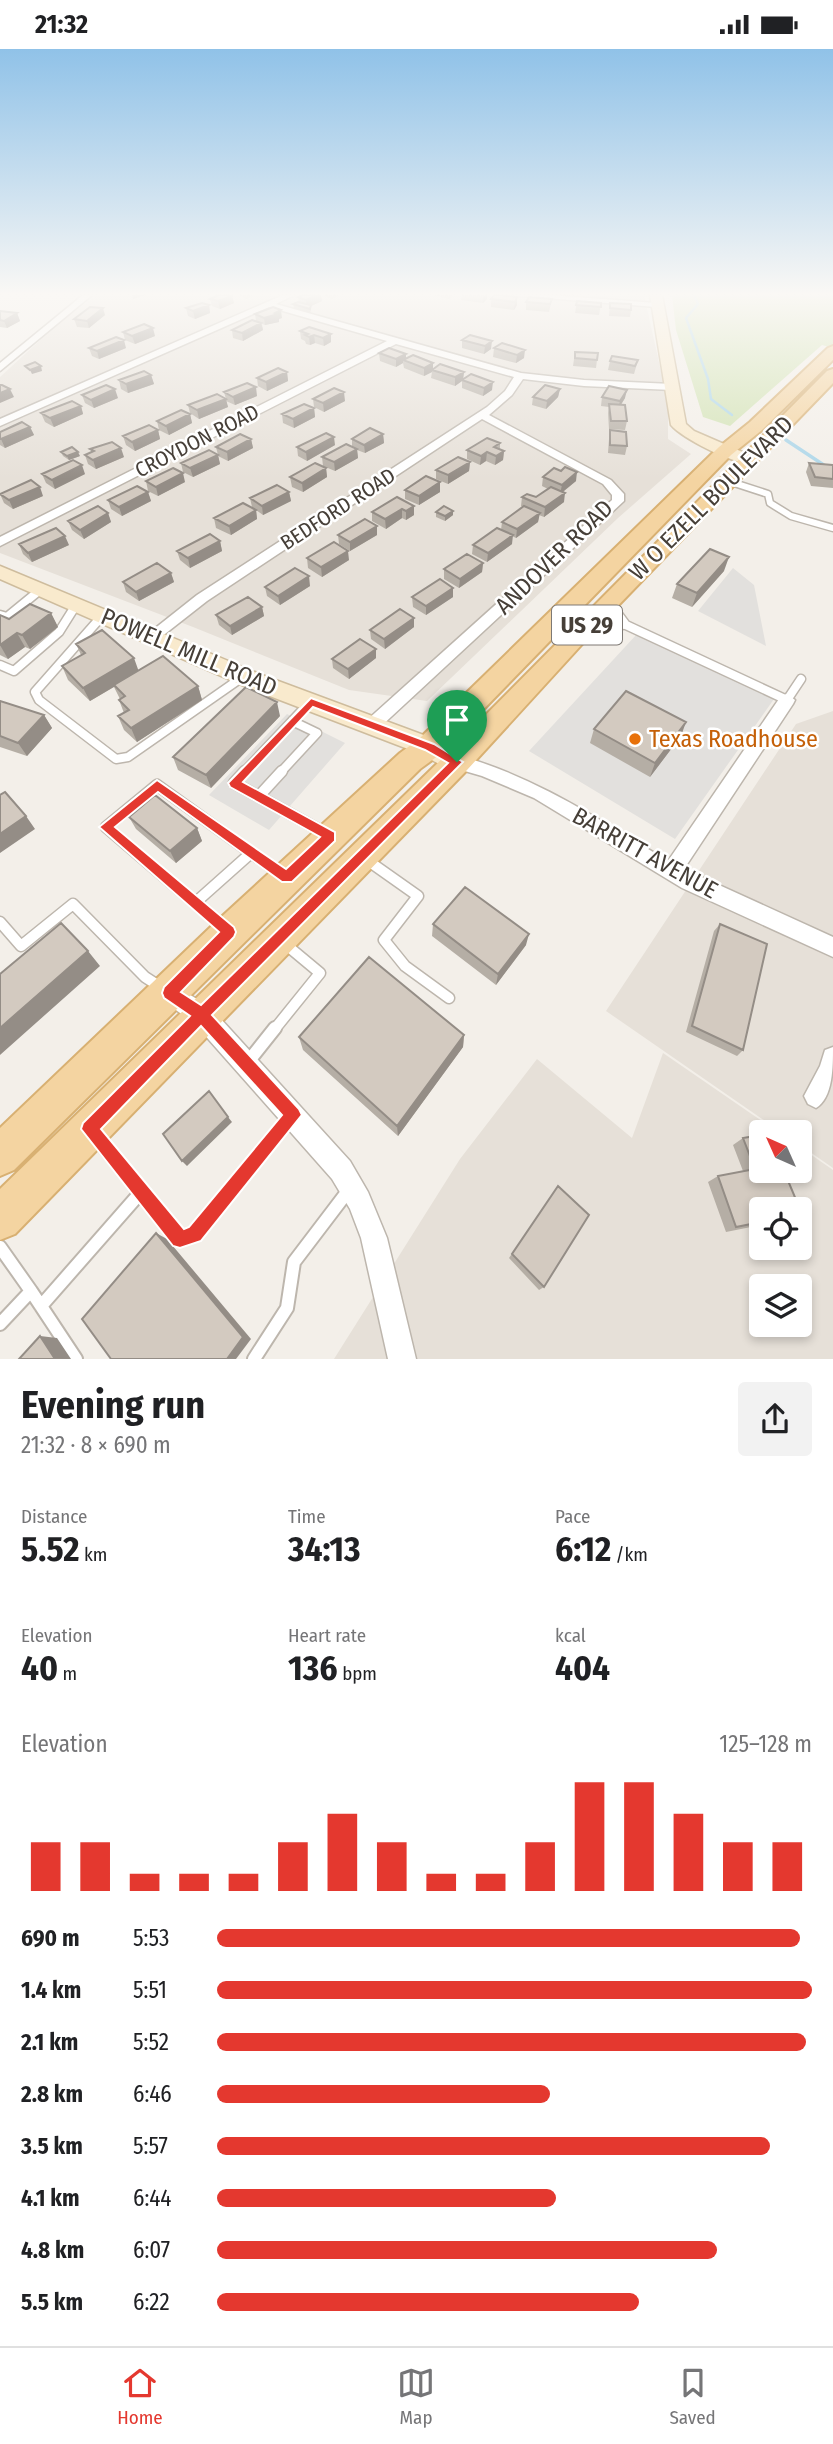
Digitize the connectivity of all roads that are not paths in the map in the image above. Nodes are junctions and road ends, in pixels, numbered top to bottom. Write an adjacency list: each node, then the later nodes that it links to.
1 (14, 356): 7 (street)
2 (152, 356): 12 (street)
3 (364, 356): 16 (street, CROYDON ROAD)
4 (448, 356): 9 (street)
5 (666, 356): 10 (street)
6 (828, 356): 13 (main road, W O EZELL BOULEVARD / US 29)
7 (0, 368)
8 (833, 375): 13 (main road, W O EZELL BOULEVARD / US 29)
9 (520, 376): 10 (street); 11 (street, BEDFORD ROAD)
10 (672, 387): 13 (street)
11 (482, 415): 25 (street, BEDFORD ROAD); 32 (street, ANDOVER ROAD)
12 (0, 422)
13 (737, 455): 14 (main road, W O EZELL BOULEVARD / US 29); 33 (main road, W O EZELL BOULEVARD / US 29)
14 (728, 481): 15 (lane); 19 (main road, W O EZELL BOULEVARD / US 29)
15 (833, 528)
16 (0, 543)
17 (0, 572): 18 (street, POWELL MILL ROAD)
18 (40, 590): 20 (street, POWELL MILL ROAD); 21 (lane)
19 (609, 602): 23 (main road, W O EZELL BOULEVARD / US 29); 24 (lane)
20 (76, 605): 22 (street, POWELL MILL ROAD); 26 (lane)
21 (0, 615)
22 (102, 616): 25 (street, POWELL MILL ROAD); 27 (lane)
23 (589, 623): 24 (lane); 33 (main road, W O EZELL BOULEVARD / US 29)
24 (626, 625): 29 (lane)
25 (151, 637): 27 (street, POWELL MILL ROAD)
26 (0, 665)
27 (244, 676): 30 (street, POWELL MILL ROAD)
28 (802, 679): 29 (lane)
29 (787, 700): 38 (street)
30 (311, 702): 31 (lane); 32 (street, POWELL MILL ROAD)
31 (292, 721): 34 (lane); 34 (lane)
32 (372, 725): 33 (street, POWELL MILL ROAD)
33 (443, 755): 35 (main road, W O EZELL BOULEVARD / US 29); 37 (main road, W O EZELL BOULEVARD / US 29); 38 (street, BARRITT AVENUE)
34 (259, 796): 35 (lane)
35 (330, 837): 39 (main road, W O EZELL BOULEVARD / US 29)
36 (251, 853): 39 (lane); 40 (lane); 40 (lane)
37 (362, 856): 43 (main road, W O EZELL BOULEVARD / US 29); 46 (lane)
38 (671, 872): 44 (street, BARRITT AVENUE)
39 (287, 878): 42 (main road, W O EZELL BOULEVARD / US 29)
40 (196, 902): 42 (lane)
41 (0, 922): 45 (lane)
42 (229, 932): 45 (main road, W O EZELL BOULEVARD / US 29)
43 (279, 939): 47 (main road, W O EZELL BOULEVARD / US 29); 49 (lane)
44 (833, 947)
45 (169, 993): 47 (street); 53 (main road, W O EZELL BOULEVARD / US 29)
46 (449, 998)
47 (202, 1015): 49 (street); 52 (main road, W O EZELL BOULEVARD / US 29)
48 (833, 1058): 50 (street)
49 (247, 1064): 51 (street)
50 (816, 1096)
51 (293, 1115): 54 (street); 55 (lane)
52 (89, 1129): 55 (lane); 56 (main road, W O EZELL BOULEVARD / US 29)
53 (0, 1156)
54 (351, 1188): 62 (lane); 63 (street)
55 (141, 1192): 59 (lane)
56 (0, 1219)
57 (0, 1247): 58 (lane)
58 (30, 1291): 59 (lane); 60 (lane)
59 (41, 1306): 61 (lane)
60 (0, 1324)
61 (76, 1359)
62 (254, 1359)
63 (402, 1359)

